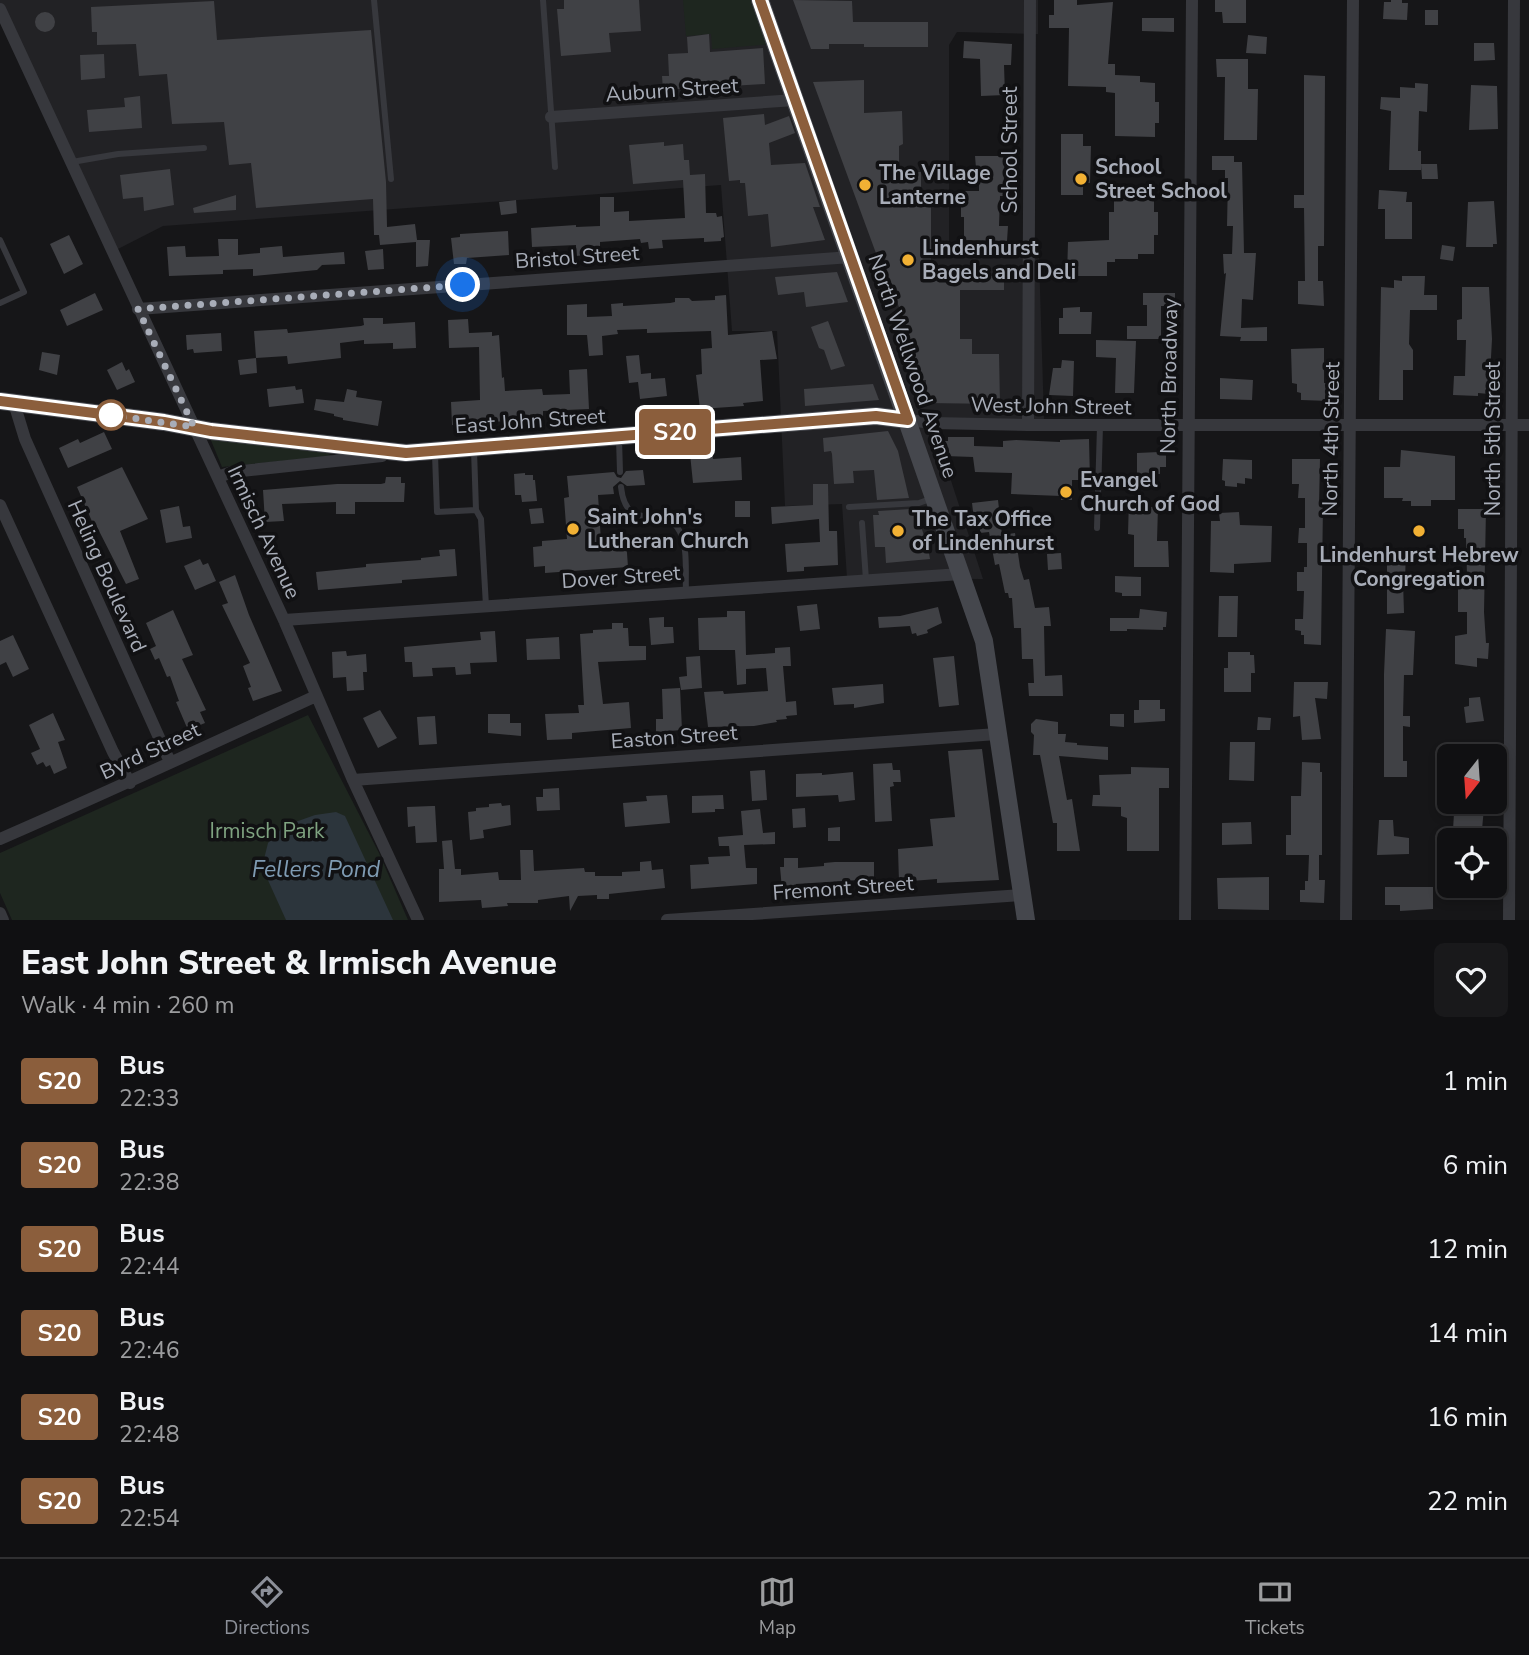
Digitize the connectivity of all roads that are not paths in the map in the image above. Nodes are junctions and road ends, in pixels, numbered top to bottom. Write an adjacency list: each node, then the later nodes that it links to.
1 (374, 0): 14 (lane)
2 (543, 0): 10 (lane)
3 (760, 0): 9 (main road, North Wellwood Avenue)
4 (1030, 0): 21 (street, School Street)
5 (1192, 0): 26 (street, North Broadway)
6 (1353, 0): 22 (street, North 4th Street)
7 (1514, 0): 23 (street, North 5th Street)
8 (0, 9): 12 (street, Irmisch Avenue)
9 (795, 100): 10 (street, Auburn Street); 16 (main road, North Wellwood Avenue)
10 (551, 117): 13 (lane)
11 (204, 149): 12 (lane)
12 (70, 162): 18 (street, Irmisch Avenue)
13 (555, 167)
14 (391, 179)
15 (0, 240): 17 (lane)
16 (851, 257): 18 (street, Bristol Street); 20 (main road, North Wellwood Avenue)
17 (0, 303)
18 (138, 309): 27 (street, Irmisch Avenue)
19 (7, 402): 27 (main road, East John Street); 48 (street, Heling Boulevard)
20 (908, 420): 21 (street, West John Street); 28 (main road, East John Street); 35 (main road, North Wellwood Avenue)
21 (1028, 425): 25 (street, West John Street)
22 (1351, 425): 23 (street, West John Street); 26 (street, West John Street); 59 (street, North 4th Street)
23 (1512, 425): 24 (street, West John Street); 60 (street, North 5th Street)
24 (1529, 425)
25 (1100, 426): 26 (street, West John Street); 40 (lane)
26 (1187, 426): 58 (street, North Broadway)
27 (194, 427): 31 (main road, East John Street); 33 (street, Irmisch Avenue)
28 (619, 437): 29 (main road, East John Street); 32 (lane)
29 (474, 448): 30 (main road, East John Street); 38 (lane)
30 (434, 451): 31 (main road, East John Street); 38 (lane)
31 (406, 453): 33 (street, East John Street)
32 (620, 472)
33 (218, 477): 45 (street, Irmisch Avenue)
34 (621, 487): 43 (lane)
35 (935, 497): 37 (lane); 41 (main road, North Wellwood Avenue)
36 (0, 505): 50 (street)
37 (849, 507)
38 (476, 510): 44 (lane)
39 (862, 523): 42 (lane)
40 (1097, 528)
41 (961, 574): 42 (street, Dover Street); 47 (main road, North Wellwood Avenue)
42 (866, 580): 43 (street, Dover Street)
43 (686, 592): 44 (street, Dover Street)
44 (486, 606): 45 (street, Dover Street)
45 (284, 620): 46 (street, Irmisch Avenue)
46 (316, 696): 48 (street, Byrd Street); 49 (street, Irmisch Avenue)
47 (997, 734): 49 (street, Easton Street); 52 (main road, North Wellwood Avenue)
48 (170, 762): 50 (street, Byrd Street)
49 (353, 780): 55 (street, Irmisch Avenue)
50 (130, 783): 51 (street, Byrd Street)
51 (0, 839)
52 (1022, 895): 56 (street, Fremont Street); 57 (main road, North Wellwood Avenue)
53 (0, 913): 54 (street)
54 (3, 920)
55 (418, 920)
56 (667, 920)
57 (1026, 920)
58 (1185, 920)
59 (1346, 920)
60 (1509, 920)

